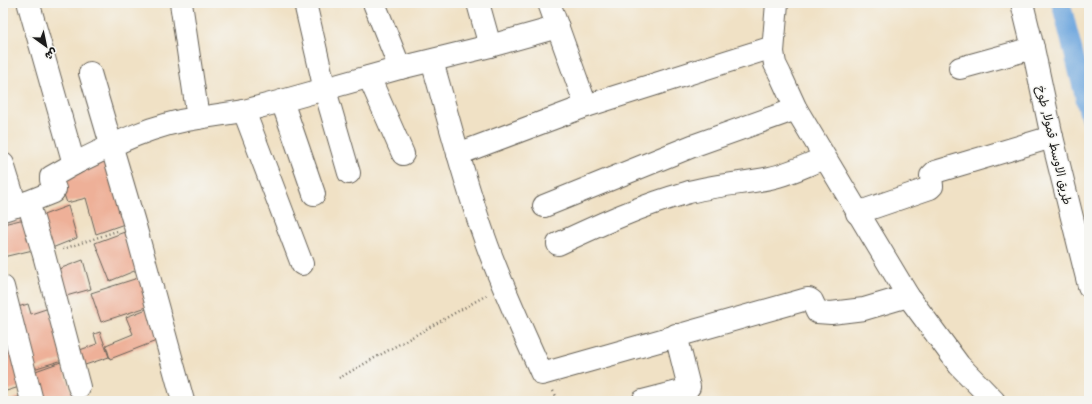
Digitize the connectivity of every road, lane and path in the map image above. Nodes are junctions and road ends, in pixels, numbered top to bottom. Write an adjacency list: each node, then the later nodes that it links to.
1 (181, 3): 23 (street)
2 (305, 3): 18 (street)
3 (374, 3): 14 (street)
4 (478, 3): 10 (street)
5 (549, 3): 9 (street)
6 (777, 3): 11 (street)
7 (1022, 3): 12 (street, طريق الاوسط قمولا, طوخ)
8 (29, 5): 30 (street)
9 (558, 27): 10 (street); 20 (street)
10 (490, 46): 13 (street)
11 (773, 47): 20 (street); 21 (street)
12 (1033, 48): 15 (street); 24 (street, طريق الاوسط قمولا, طوخ)
13 (432, 61): 14 (street); 27 (street)
14 (400, 68): 17 (street)
15 (960, 68)
16 (90, 73): 25 (street)
17 (369, 77): 18 (street); 26 (street)
18 (325, 90): 19 (street); 31 (street)
19 (282, 101): 22 (street); 32 (street)
20 (586, 106): 27 (street)
21 (796, 108): 28 (street); 34 (street)
22 (244, 111): 23 (street); 39 (street)
23 (198, 118): 25 (street)
24 (1052, 137): 35 (street); 41 (street, طريق الاوسط قمولا, طوخ)
25 (111, 146): 30 (street); 36 (street)
26 (403, 154)
27 (458, 154): 40 (street)
28 (824, 158): 35 (street); 37 (street)
29 (3, 164): 33 (street)
30 (74, 164): 33 (street)
31 (350, 172)
32 (314, 194)
33 (16, 206): 38 (street)
34 (544, 206)
35 (857, 213): 43 (street)
36 (135, 226): 38 (path); 48 (street)
37 (558, 244)
38 (44, 255): 46 (street)
39 (302, 264)
40 (503, 286): 44 (street); 45 (path)
41 (1089, 286)
42 (3, 287): 47 (street)
43 (908, 296): 44 (street); 50 (street)
44 (676, 336): 49 (street)
45 (339, 378)
46 (79, 387)
47 (32, 401)
48 (183, 401)
49 (643, 401)
50 (994, 401)

